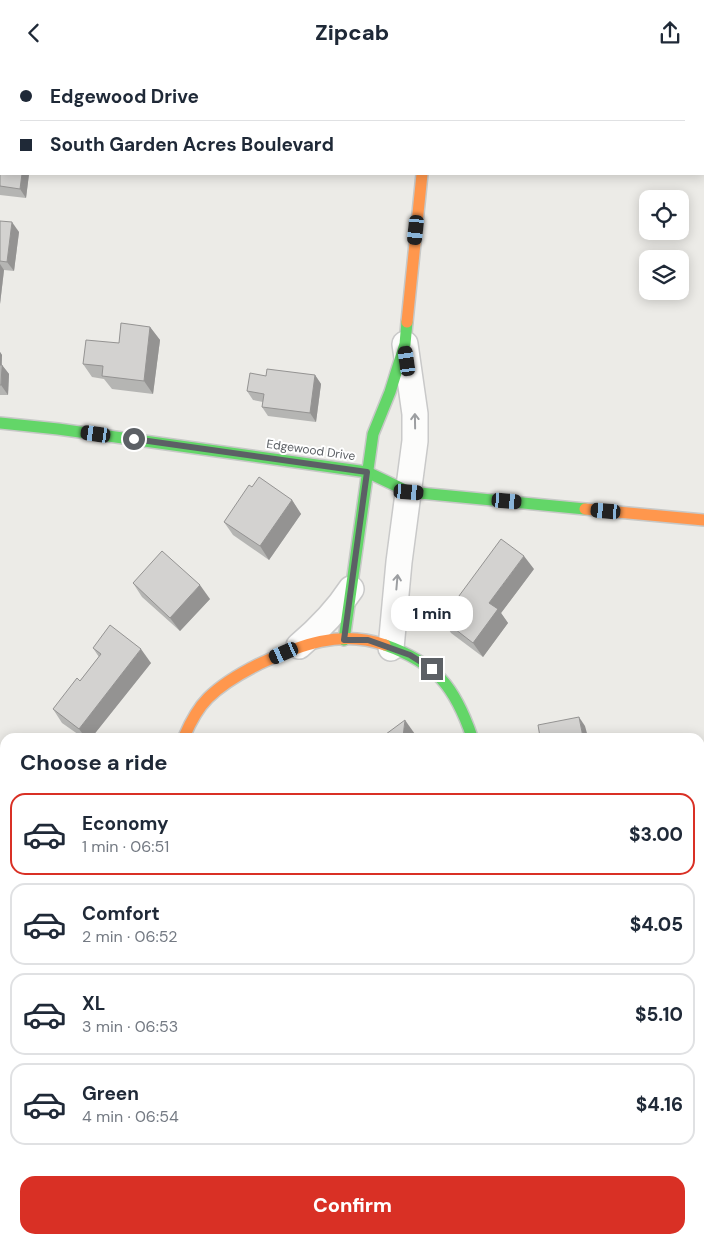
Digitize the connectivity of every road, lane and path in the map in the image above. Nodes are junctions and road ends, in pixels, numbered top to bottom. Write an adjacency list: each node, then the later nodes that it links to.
1 (422, 175): 2 (street)
2 (405, 344): 4 (street); 5 (street, one-way to 2)
3 (0, 423): 4 (street, Edgewood Drive)
4 (367, 472): 5 (street, Edgewood Drive); 7 (street)
5 (409, 492): 6 (street, Edgewood Drive); 10 (street, one-way to 5)
6 (704, 520)
7 (351, 589): 8 (street); 9 (street)
8 (344, 640): 9 (street); 10 (street)
9 (299, 647): 11 (street)
10 (392, 648): 12 (street)
11 (186, 733)
12 (471, 733)

